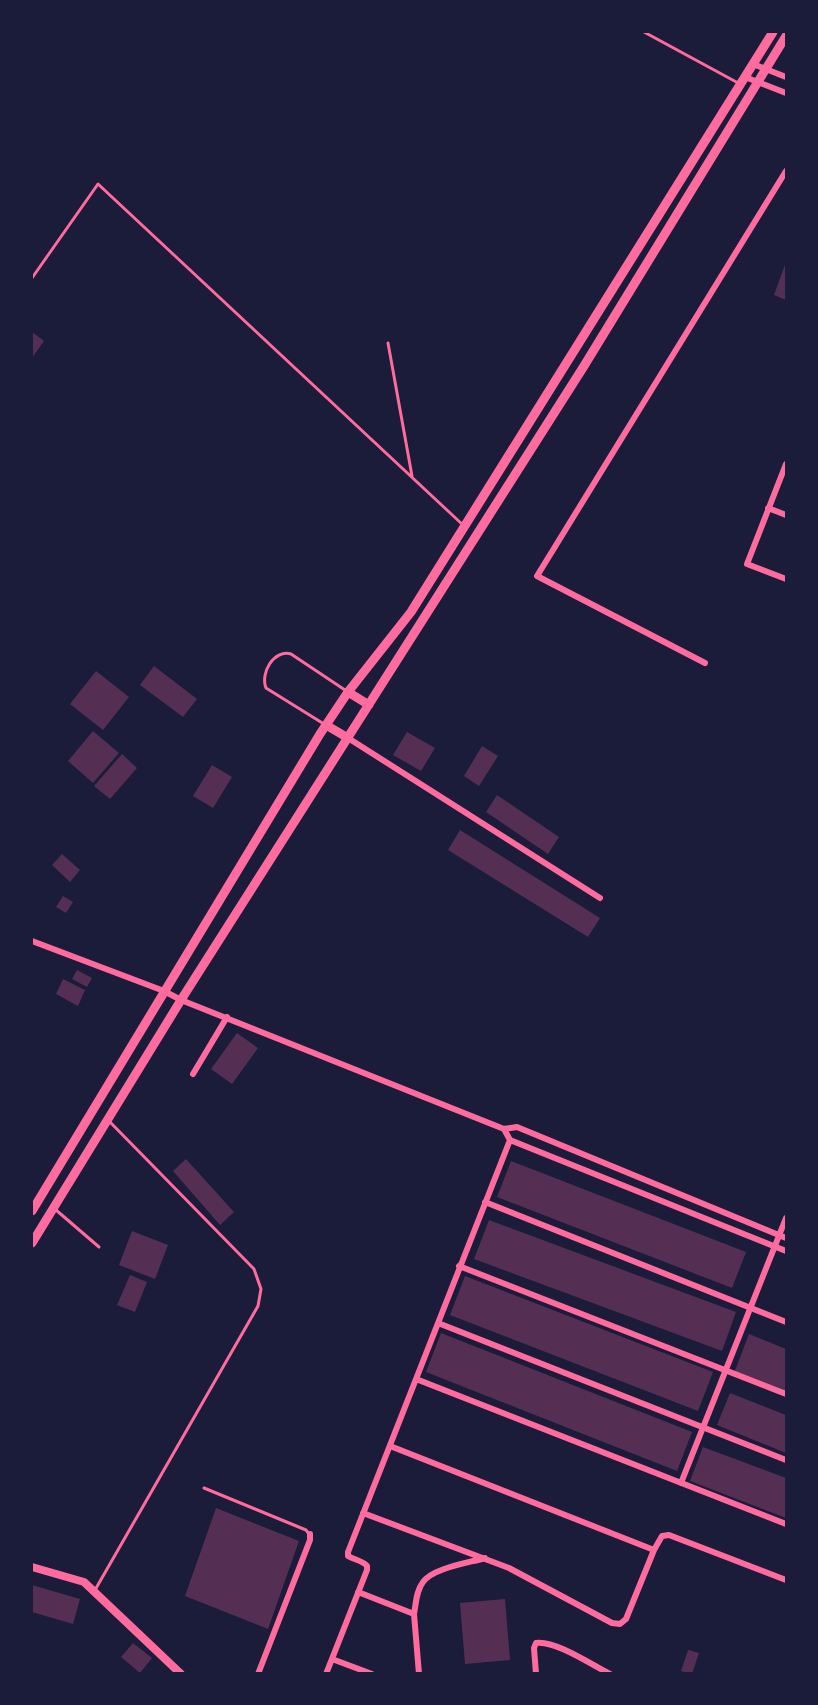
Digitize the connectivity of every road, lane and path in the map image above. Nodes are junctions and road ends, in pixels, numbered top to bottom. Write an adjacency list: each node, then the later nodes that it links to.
1 (644, 32): 7 (lane)
2 (773, 32): 4 (main road)
3 (786, 36): 5 (main road)
4 (753, 64): 5 (street); 7 (main road)
5 (766, 69): 6 (street); 8 (main road)
6 (786, 78)
7 (743, 81): 8 (street); 17 (main road)
8 (758, 82): 9 (street); 21 (main road)
9 (786, 93)
10 (786, 171): 19 (street)
11 (32, 278): 14 (lane)
12 (388, 343): 14 (lane)
13 (786, 464): 15 (street)
14 (412, 478): 17 (lane)
15 (768, 508): 16 (street); 18 (street)
16 (786, 515)
17 (464, 526): 20 (main road)
18 (786, 579)
19 (705, 663)
20 (348, 692): 21 (main road); 22 (main road); 22 (lane)
21 (369, 705): 23 (main road)
22 (326, 725): 23 (main road); 26 (main road)
23 (348, 738): 24 (street); 27 (main road)
24 (600, 897)
25 (32, 942): 26 (street)
26 (164, 991): 27 (street); 35 (main road)
27 (181, 1000): 28 (street); 30 (main road)
28 (226, 1017): 29 (street); 31 (street)
29 (193, 1074)
30 (108, 1120): 34 (main road); 61 (lane)
31 (504, 1129): 32 (street); 37 (street)
32 (510, 1140): 33 (street); 39 (street)
33 (485, 1202): 42 (street); 43 (street)
34 (52, 1207): 38 (main road); 40 (lane)
35 (32, 1212)
36 (786, 1218): 37 (street)
37 (783, 1237): 39 (street)
38 (32, 1243)
39 (776, 1246): 41 (street); 43 (street)
40 (99, 1247)
41 (786, 1251)
42 (459, 1266): 45 (street); 46 (street)
43 (750, 1308): 44 (street); 46 (street)
44 (786, 1322)
45 (438, 1323): 47 (street); 49 (street)
46 (726, 1370): 48 (street); 49 (street)
47 (416, 1379): 50 (street); 52 (street)
48 (786, 1394)
49 (703, 1428): 51 (street); 52 (street)
50 (390, 1446): 54 (street); 57 (street)
51 (786, 1460)
52 (681, 1483): 55 (street)
53 (204, 1488): 56 (lane)
54 (363, 1513): 58 (street); 62 (street)
55 (786, 1524)
56 (310, 1534): 66 (street)
57 (654, 1550): 58 (street); 60 (street)
58 (484, 1558): 63 (street)
59 (32, 1567): 61 (street)
60 (786, 1580)
61 (94, 1591): 65 (street)
62 (358, 1592): 63 (street); 64 (street)
63 (414, 1614): 69 (street)
64 (332, 1659): 67 (street); 68 (street)
65 (181, 1674)
66 (258, 1674)
67 (326, 1674)
68 (372, 1674)
69 (419, 1674)
70 (536, 1674): 71 (street)
71 (610, 1674)

